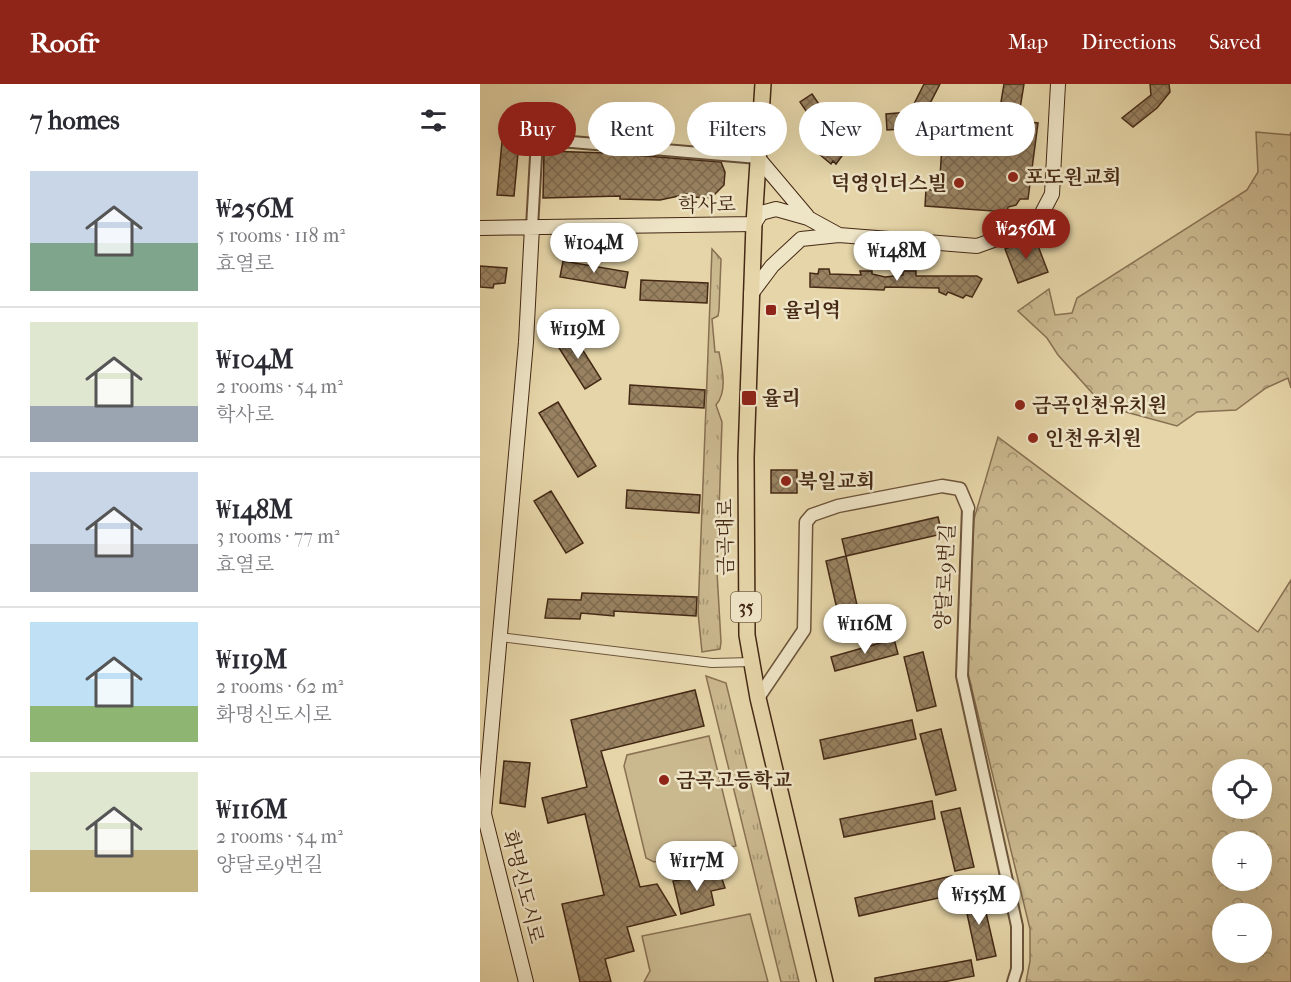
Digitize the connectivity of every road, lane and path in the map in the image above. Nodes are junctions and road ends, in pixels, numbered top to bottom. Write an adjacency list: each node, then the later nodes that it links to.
1 (763, 84): 3 (main road, 금곡대로 / 35)
2 (1058, 84): 8 (main road)
3 (758, 158): 4 (main road); 5 (main road, 금곡대로 / 35); 6 (street)
4 (805, 217): 5 (main road); 8 (main road); 9 (main road)
5 (754, 224): 6 (main road, 학사로); 10 (main road, 금곡대로 / 35)
6 (532, 227): 7 (main road, 학사로); 12 (main road, 화명신도시로)
7 (480, 228)
8 (838, 235): 9 (main road)
9 (801, 239): 10 (main road)
10 (751, 294): 13 (main road, 금곡대로 / 35)
11 (968, 507): 14 (street, 양달로9번길); 19 (street, 양달로9번길)
12 (500, 637): 13 (street); 16 (main road, 화명신도시로)
13 (753, 669): 14 (street); 15 (main road, 금곡대로 / 35)
14 (776, 674): 15 (street, 양달로9번길)
15 (758, 698): 18 (main road, 금곡대로 / 35)
16 (482, 814): 17 (main road, 화명신도시로)
17 (526, 982)
18 (825, 982)
19 (1013, 982)

